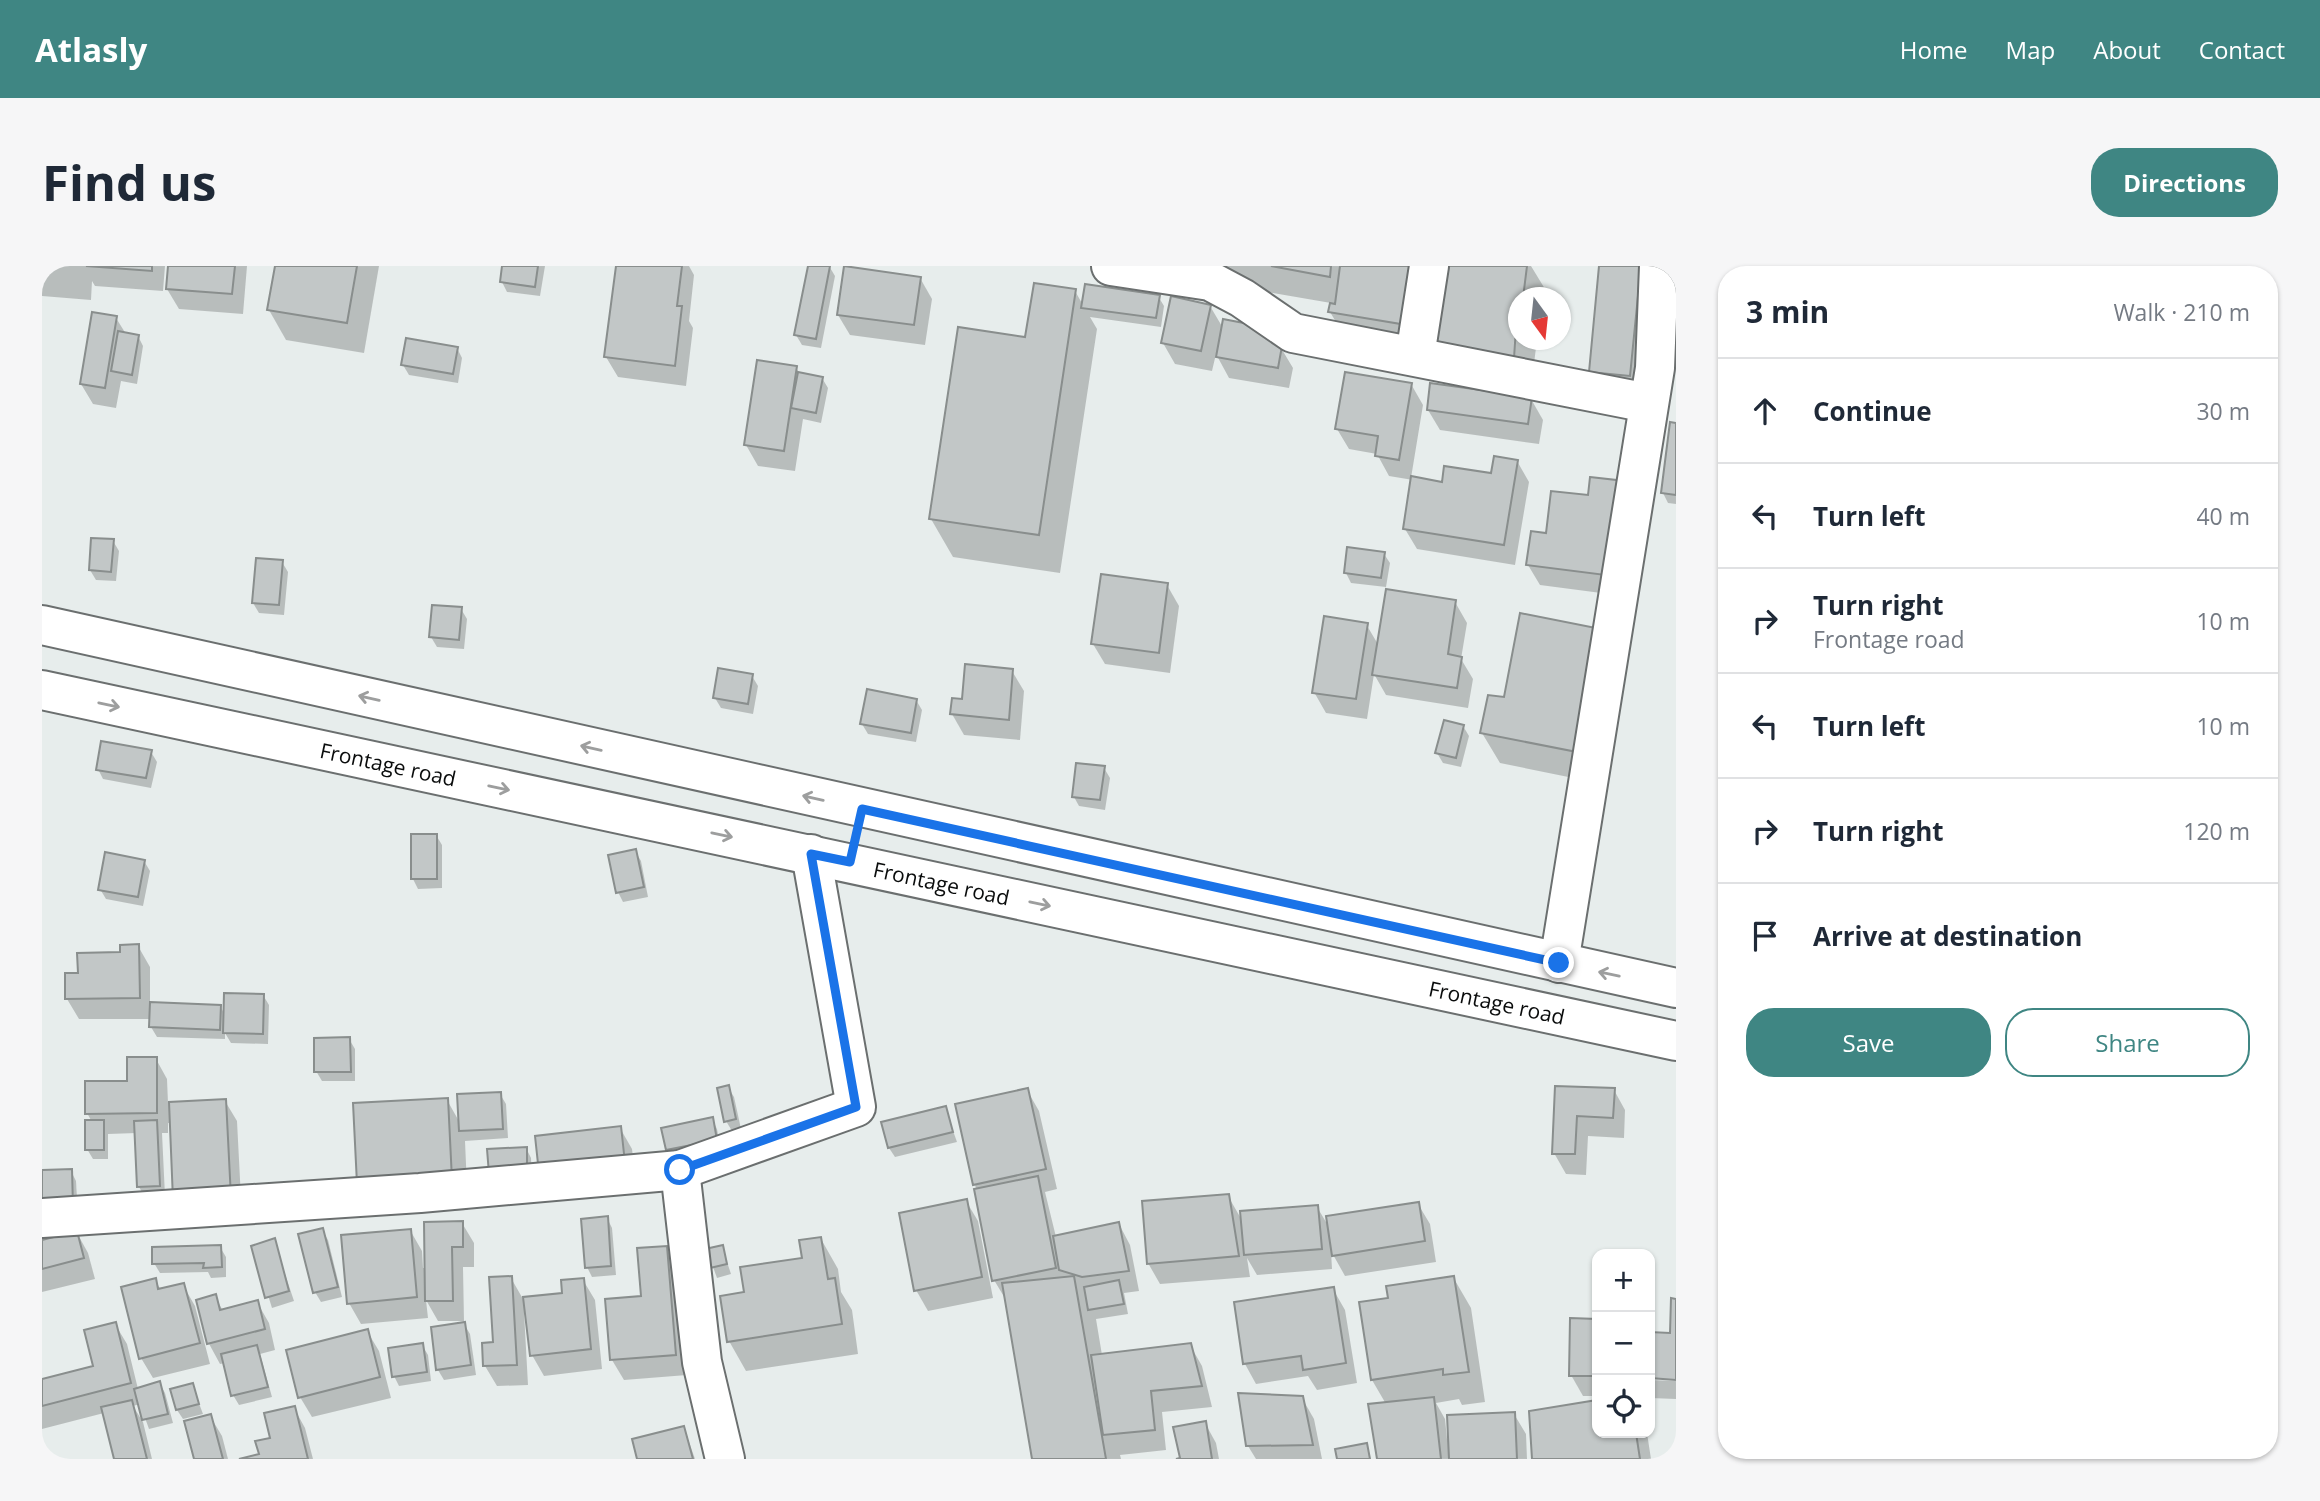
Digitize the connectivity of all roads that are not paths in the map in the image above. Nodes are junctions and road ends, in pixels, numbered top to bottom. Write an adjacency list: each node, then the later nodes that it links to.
1 (1111, 266): 4 (main road)
2 (1429, 266): 5 (main road)
3 (1659, 266): 6 (main road)
4 (1211, 274): 5 (main road)
5 (1415, 356): 6 (main road)
6 (1659, 381): 12 (main road)
7 (42, 625): 9 (main road, one-way to 7)
8 (42, 690): 10 (main road, Frontage road, one-way to 10)
9 (862, 809): 11 (main road); 12 (main road)
10 (811, 854): 11 (main road, Frontage road); 15 (main road)
11 (850, 862): 14 (main road, Frontage road, one-way to 14)
12 (1559, 963): 13 (main road, one-way to 12)
13 (1676, 988)
14 (1676, 1041)
15 (680, 1170): 16 (main road); 17 (main road)
16 (42, 1219)
17 (725, 1459)

